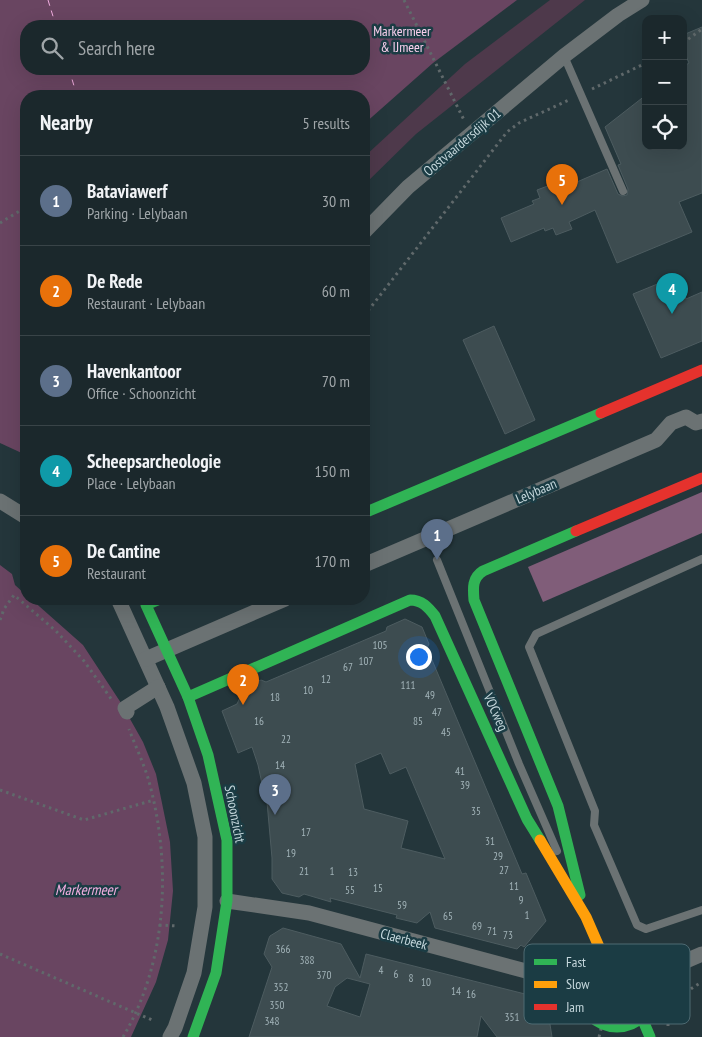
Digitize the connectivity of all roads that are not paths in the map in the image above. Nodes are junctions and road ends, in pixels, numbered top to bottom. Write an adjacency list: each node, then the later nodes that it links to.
1 (642, 0): 2 (street, Oostvaardersdijk 01)
2 (564, 56): 3 (lane); 4 (street, Oostvaardersdijk 01)
3 (624, 190)
4 (370, 226)
5 (702, 370): 9 (street)
6 (702, 421): 13 (street, Lelybaan)
7 (702, 478): 22 (street, VOCweg)
8 (0, 501): 10 (street)
9 (370, 510)
10 (20, 513)
11 (702, 559): 25 (lane)
12 (436, 560): 23 (lane)
13 (370, 562)
14 (121, 605): 18 (street)
15 (146, 605): 17 (street, Schoonzicht)
16 (271, 605): 17 (street)
17 (166, 650): 18 (street); 20 (street, Schoonzicht)
18 (146, 659): 19 (street)
19 (158, 687): 21 (street); 35 (street)
20 (188, 697): 23 (street, VOCweg); 24 (street, Schoonzicht)
21 (119, 705)
22 (563, 824): 23 (street); 26 (street, VOCweg)
23 (543, 834): 26 (street, VOCweg)
24 (227, 902): 30 (street, Claerbeek); 36 (street, Schoonzicht)
25 (702, 910)
26 (586, 917): 27 (street, VOCweg)
27 (597, 944)
28 (702, 954): 29 (street)
29 (690, 959)
30 (524, 970)
31 (600, 1024): 34 (street)
32 (633, 1024): 34 (street)
33 (645, 1024): 37 (street)
34 (621, 1032)
35 (170, 1037)
36 (193, 1037)
37 (650, 1037)

